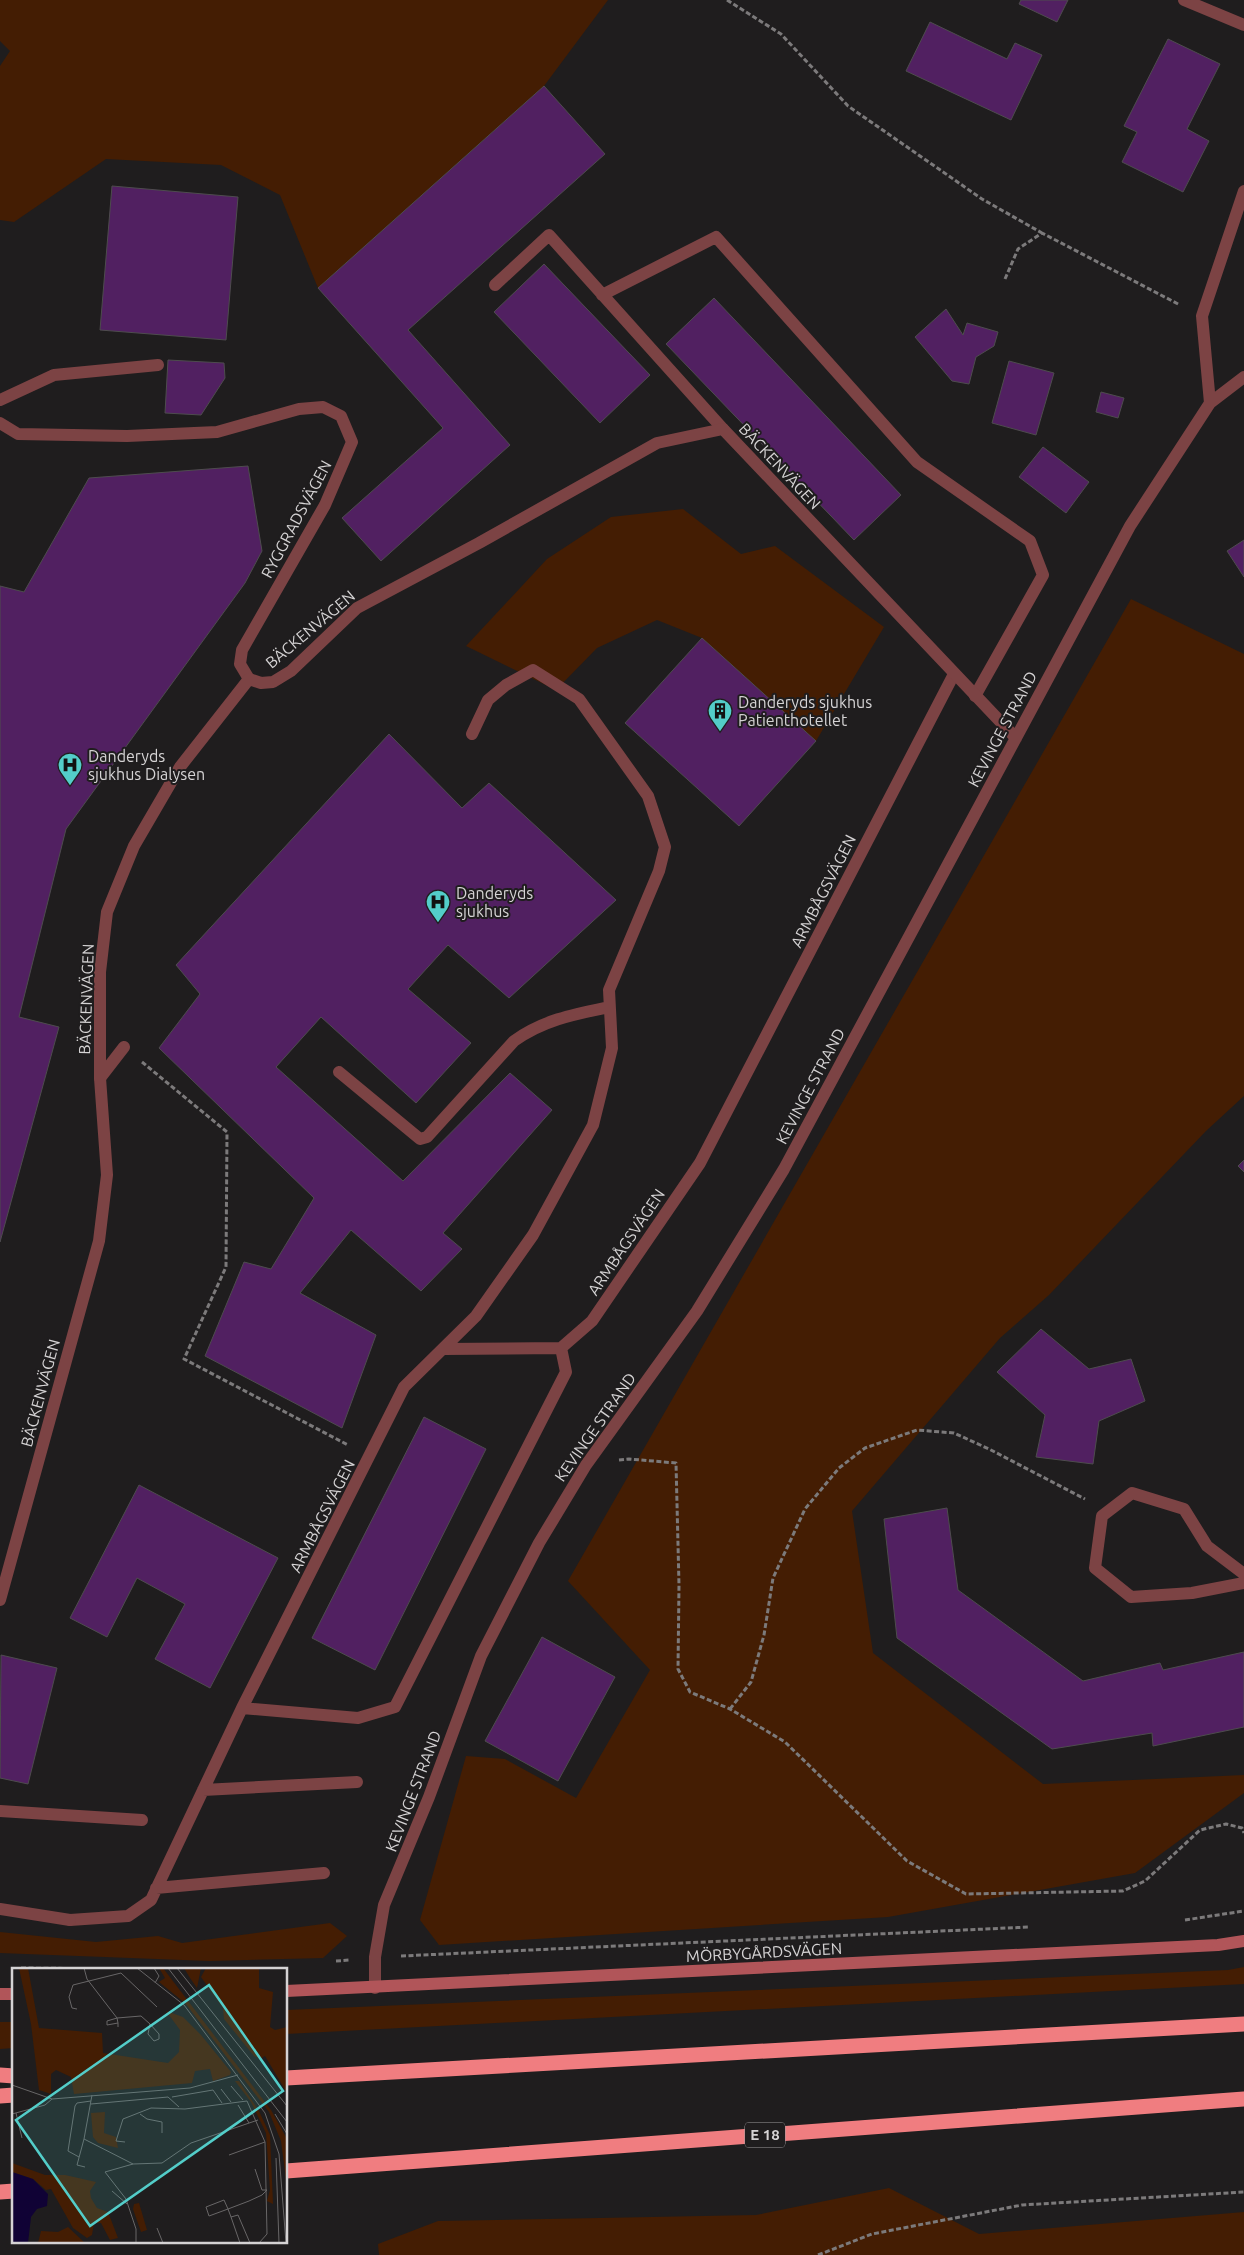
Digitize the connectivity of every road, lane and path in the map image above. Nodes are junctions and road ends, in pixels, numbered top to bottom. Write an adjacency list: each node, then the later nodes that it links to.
1 (727, 0): 5 (path)
2 (1184, 0): 3 (street)
3 (1244, 24)
4 (1244, 191): 9 (street)
5 (1042, 233): 6 (path); 9 (path)
6 (1005, 278)
7 (495, 285): 8 (street)
8 (602, 295): 15 (street); 18 (street)
9 (1202, 316): 13 (street)
10 (158, 365): 12 (street)
11 (1244, 376): 13 (street, KEVINGE STRAND)
12 (0, 400)
13 (1210, 403): 20 (street, KEVINGE STRAND)
14 (0, 423): 17 (street, RYGGRADSVÄGEN)
15 (723, 430): 16 (street, BÄCKENVÄGEN); 17 (street, BÄCKENVÄGEN)
16 (954, 674): 18 (street, BÄCKENVÄGEN); 25 (street, ARMBÅGSVÄGEN)
17 (249, 678): 24 (street, BÄCKENVÄGEN)
18 (975, 696): 20 (street, BÄCKENVÄGEN)
19 (472, 734): 21 (street, ARMBÅGSVÄGEN)
20 (1016, 738): 28 (street, KEVINGE STRAND)
21 (609, 1007): 23 (street); 26 (street, ARMBÅGSVÄGEN)
22 (124, 1048): 24 (street); 27 (path)
23 (339, 1072)
24 (100, 1078): 32 (street, BÄCKENVÄGEN)
25 (561, 1348): 26 (street); 33 (street)
26 (444, 1349): 27 (street, ARMBÅGSVÄGEN)
27 (370, 1457): 33 (street, ARMBÅGSVÄGEN)
28 (586, 1465): 34 (path); 47 (street, KEVINGE STRAND)
29 (1108, 1511): 30 (street); 31 (street); 34 (path)
30 (1244, 1574)
31 (1244, 1583)
32 (0, 1600)
33 (242, 1708): 36 (street, ARMBÅGSVÄGEN)
34 (730, 1708): 39 (path)
35 (357, 1782): 36 (street)
36 (203, 1790): 41 (street, ARMBÅGSVÄGEN)
37 (0, 1811): 38 (street)
38 (142, 1820)
39 (1244, 1833)
40 (324, 1873): 41 (street)
41 (156, 1888): 42 (street, ARMBÅGSVÄGEN)
42 (0, 1909)
43 (1244, 1911): 44 (path)
44 (1181, 1920)
45 (1032, 1927): 47 (path)
46 (1244, 1941): 49 (street, MÖRBYGÅRDSVÄGEN)
47 (375, 1957): 48 (path); 49 (street, KEVINGE STRAND)
48 (336, 1962)
49 (374, 1988): 50 (street, MÖRBYGÅRDSVÄGEN)
50 (288, 1991)
51 (1244, 2024): 52 (highway)
52 (288, 2078)
53 (1244, 2099): 54 (highway, E 18)
54 (288, 2171)
55 (1244, 2192): 56 (path)
56 (818, 2255)

